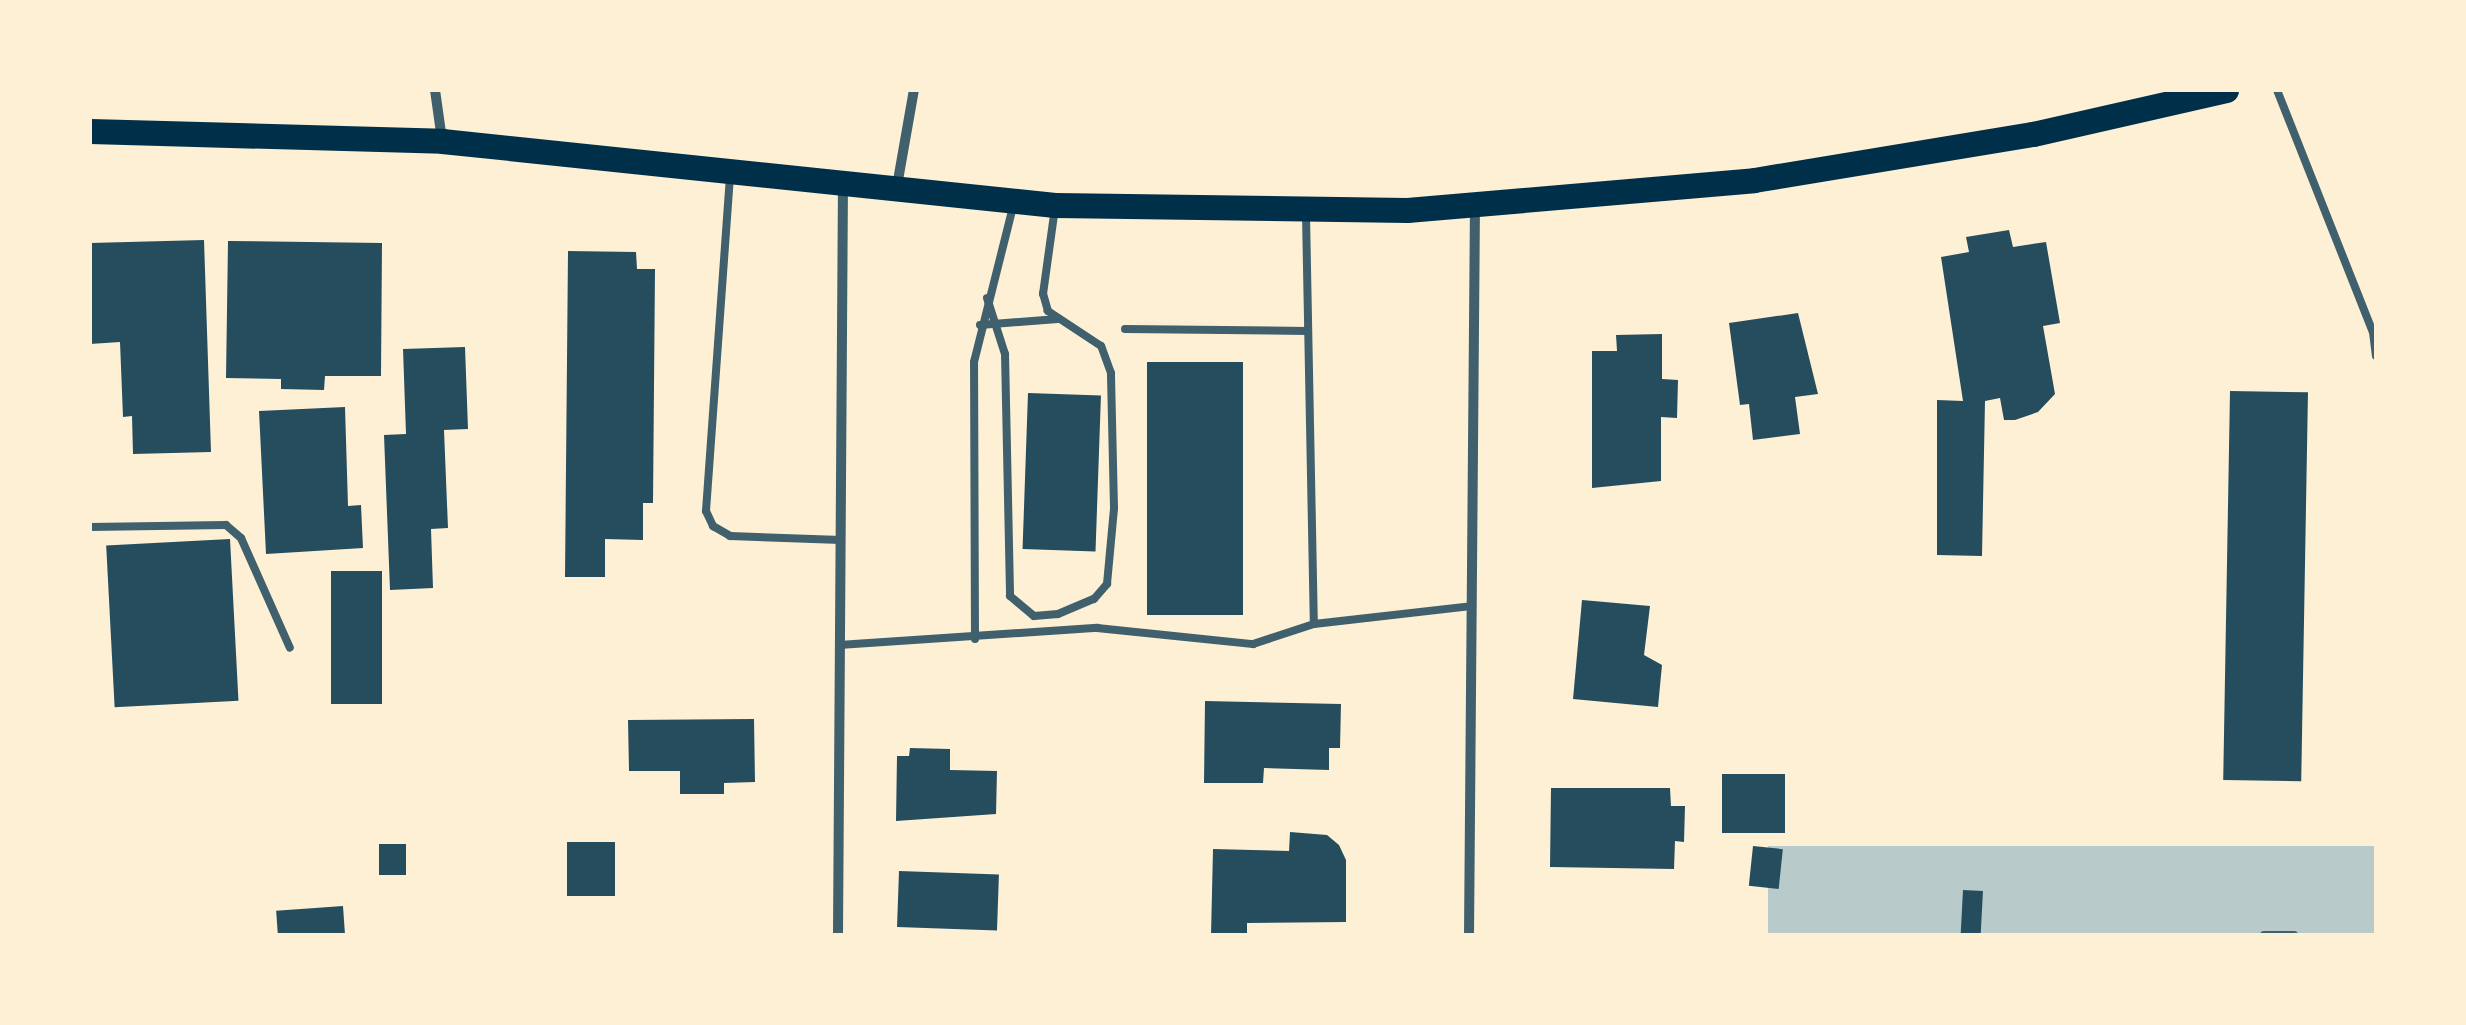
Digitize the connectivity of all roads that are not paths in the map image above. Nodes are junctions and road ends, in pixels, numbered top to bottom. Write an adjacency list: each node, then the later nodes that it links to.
1 (435, 90): 6 (street)
2 (914, 90): 9 (street)
3 (2226, 90): 12 (main road)
4 (2277, 90): 20 (lane)
5 (90, 131): 6 (main road)
6 (442, 141): 7 (main road)
7 (730, 172): 8 (main road); 22 (lane)
8 (842, 183): 9 (main road); 22 (street)
9 (896, 187): 10 (main road)
10 (1014, 202): 11 (main road); 14 (lane)
11 (1055, 205): 13 (main road); 15 (lane)
12 (1476, 207): 13 (main road); 23 (street)
13 (1306, 210): 19 (lane)
14 (987, 298): 16 (lane); 17 (lane)
15 (1058, 319): 16 (lane); 16 (lane)
16 (997, 324): 17 (lane)
17 (980, 325): 25 (lane)
18 (1126, 328): 19 (lane)
19 (1307, 331): 24 (lane)
20 (2376, 356)
21 (90, 528): 27 (lane)
22 (841, 540): 26 (street)
23 (1471, 606): 24 (lane); 29 (street)
24 (1314, 624): 25 (lane)
25 (975, 639): 26 (lane)
26 (840, 645): 28 (street)
27 (290, 648)
28 (838, 935)
29 (1469, 935)
30 (2264, 935): 31 (lane)
31 (2294, 935)

